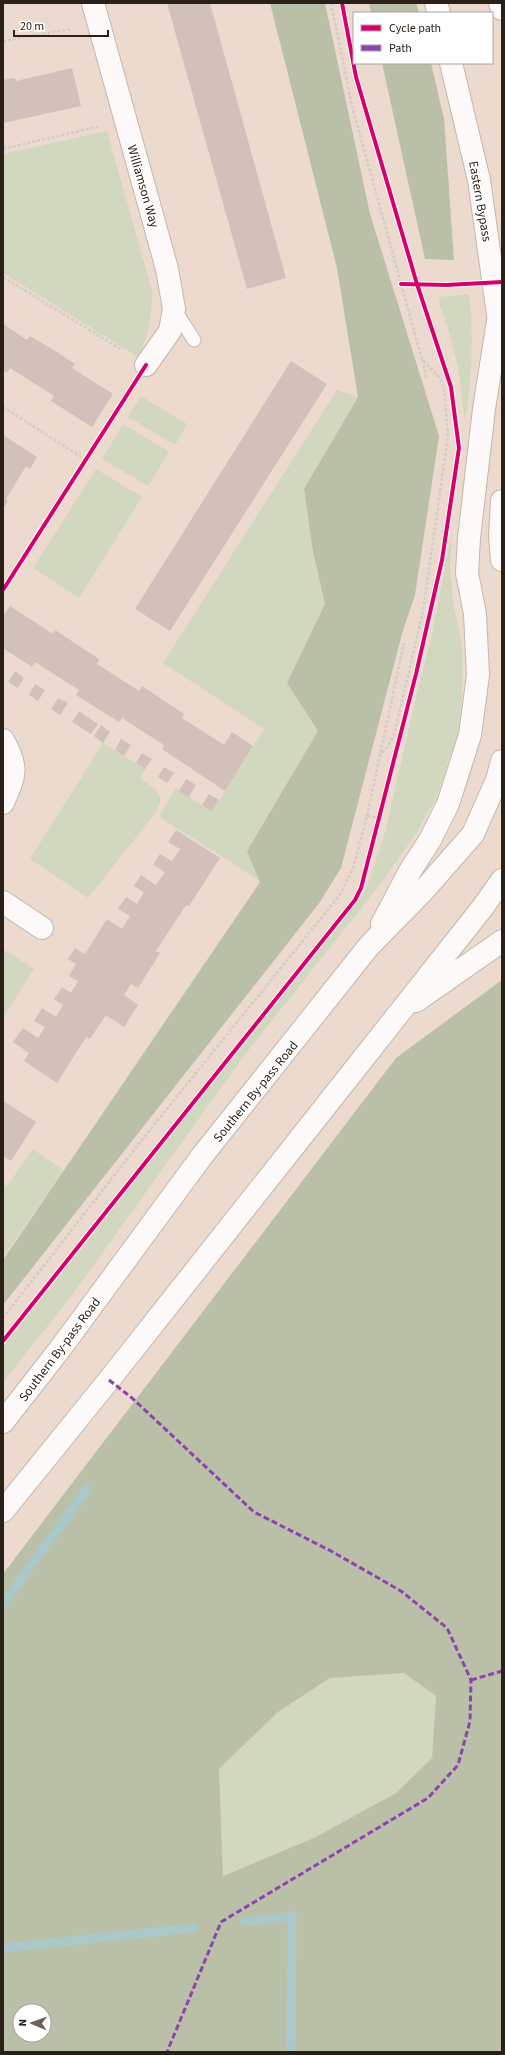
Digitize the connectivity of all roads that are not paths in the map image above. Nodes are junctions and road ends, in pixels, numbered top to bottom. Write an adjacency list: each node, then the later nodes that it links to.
1 (93, 3): 5 (main road, Williamson Way)
2 (500, 3): 3 (main road)
3 (502, 9)
4 (451, 64): 6 (main road, Eastern Bypass)
5 (174, 309): 7 (lane); 8 (main road, Williamson Way)
6 (500, 331): 18 (main road, Eastern Bypass)
7 (194, 340)
8 (146, 365)
9 (502, 501): 10 (main road)
10 (502, 560)
11 (3, 740): 13 (main road)
12 (502, 761): 18 (main road, Southern By-pass Road)
13 (3, 803)
14 (502, 880): 19 (main road)
15 (3, 902): 16 (main road)
16 (42, 928)
17 (502, 941): 19 (main road)
18 (370, 946): 20 (main road, Southern By-pass Road)
19 (395, 1016): 21 (main road)
20 (3, 1422)
21 (3, 1511)

